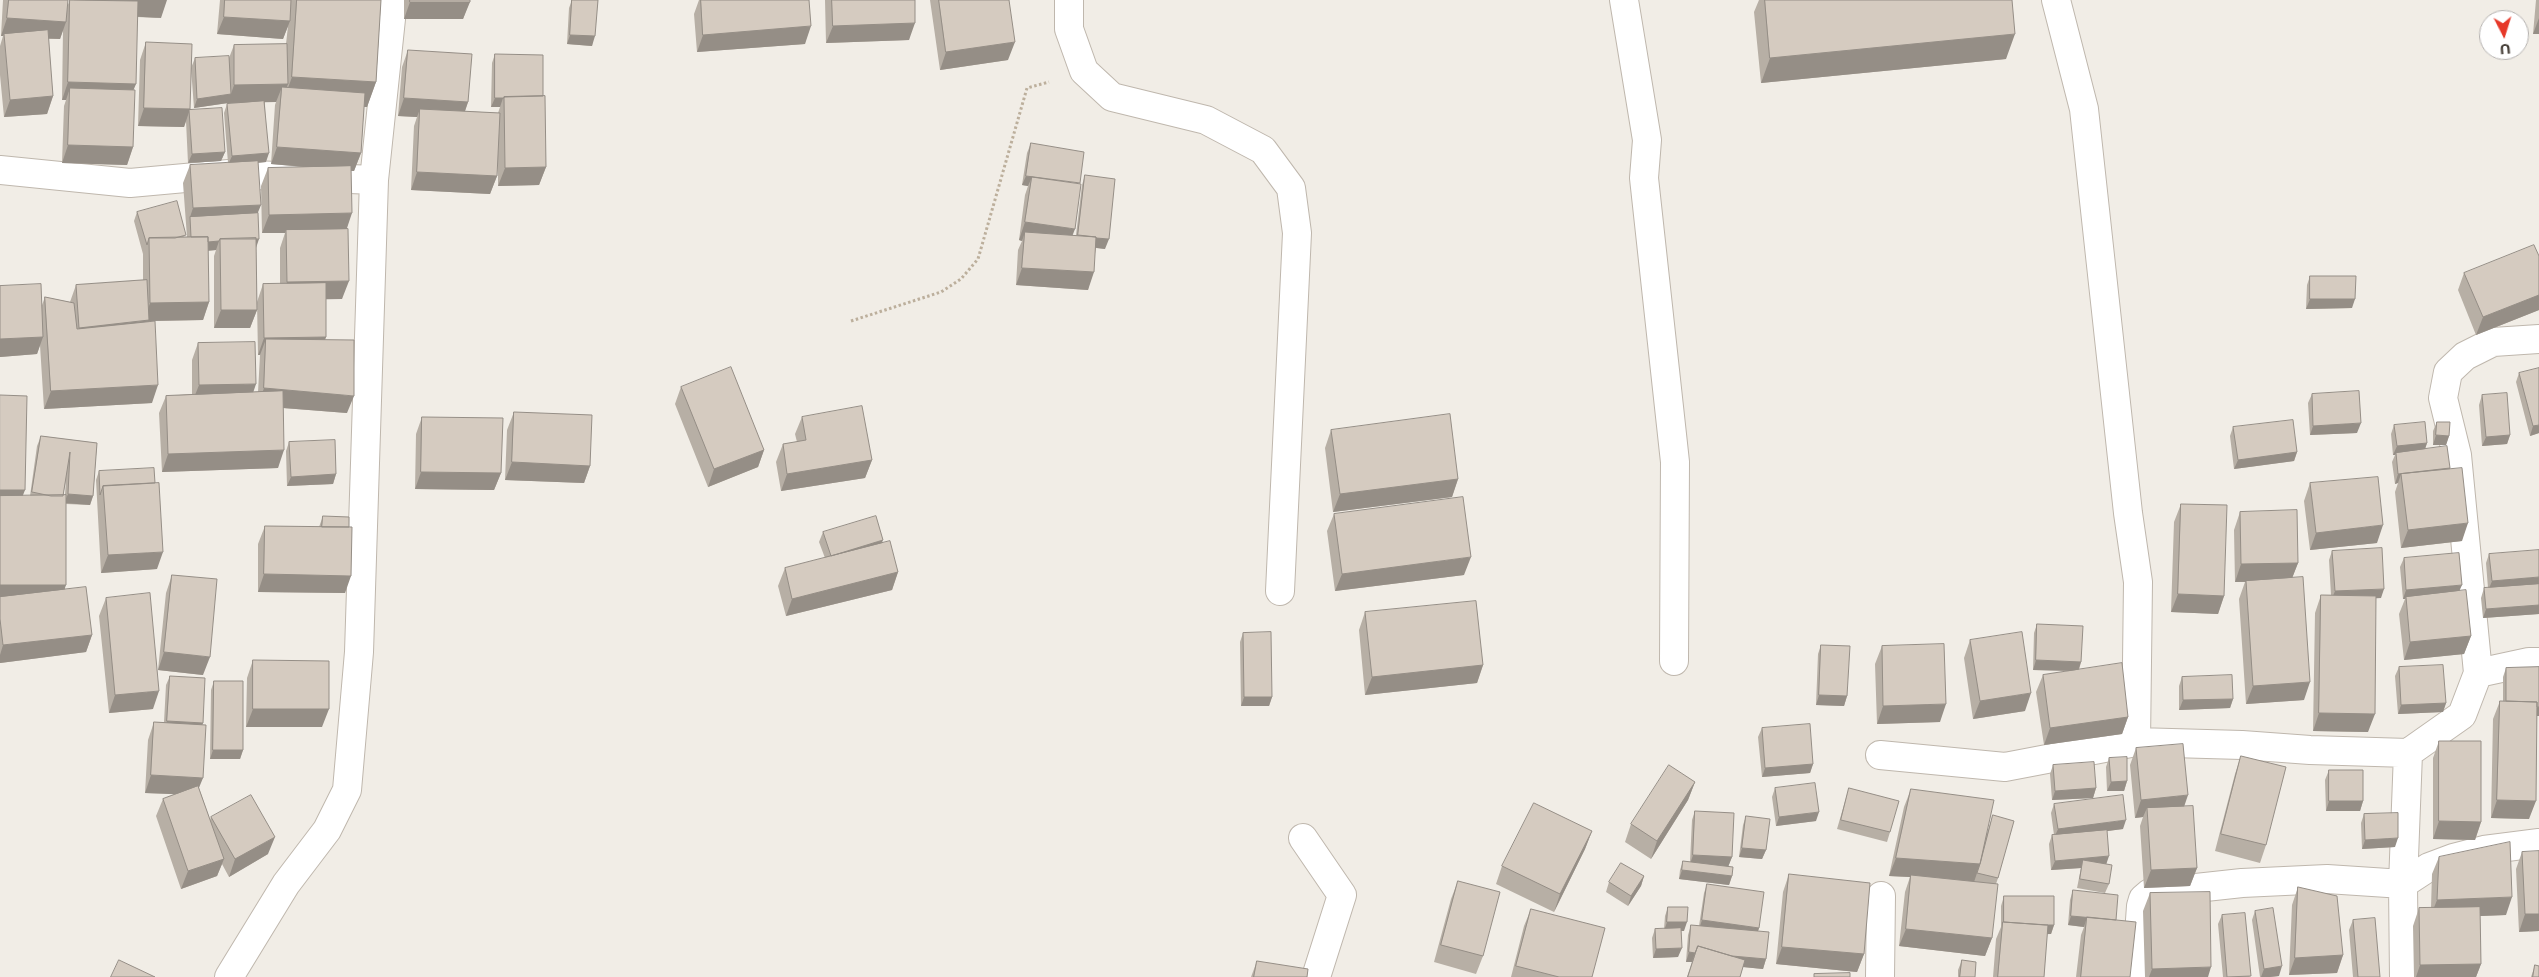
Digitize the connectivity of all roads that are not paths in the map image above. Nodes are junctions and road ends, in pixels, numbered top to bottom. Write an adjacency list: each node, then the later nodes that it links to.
1 (393, 0): 6 (street)
2 (1069, 0): 8 (street)
3 (1624, 0): 9 (street)
4 (2056, 0): 12 (street)
5 (0, 170): 6 (street)
6 (374, 180): 19 (street)
7 (2539, 339): 11 (street)
8 (1280, 590)
9 (1674, 661)
10 (2539, 662): 11 (street)
11 (2478, 673): 13 (street)
12 (2136, 742): 13 (street); 14 (street)
13 (2408, 753): 17 (street)
14 (1880, 756)
15 (1303, 838): 20 (street)
16 (2539, 843): 17 (street)
17 (2403, 884): 22 (street); 23 (street)
18 (1881, 896): 21 (street)
19 (229, 977)
20 (1316, 977)
21 (1880, 977)
22 (2136, 977)
23 (2404, 977)

